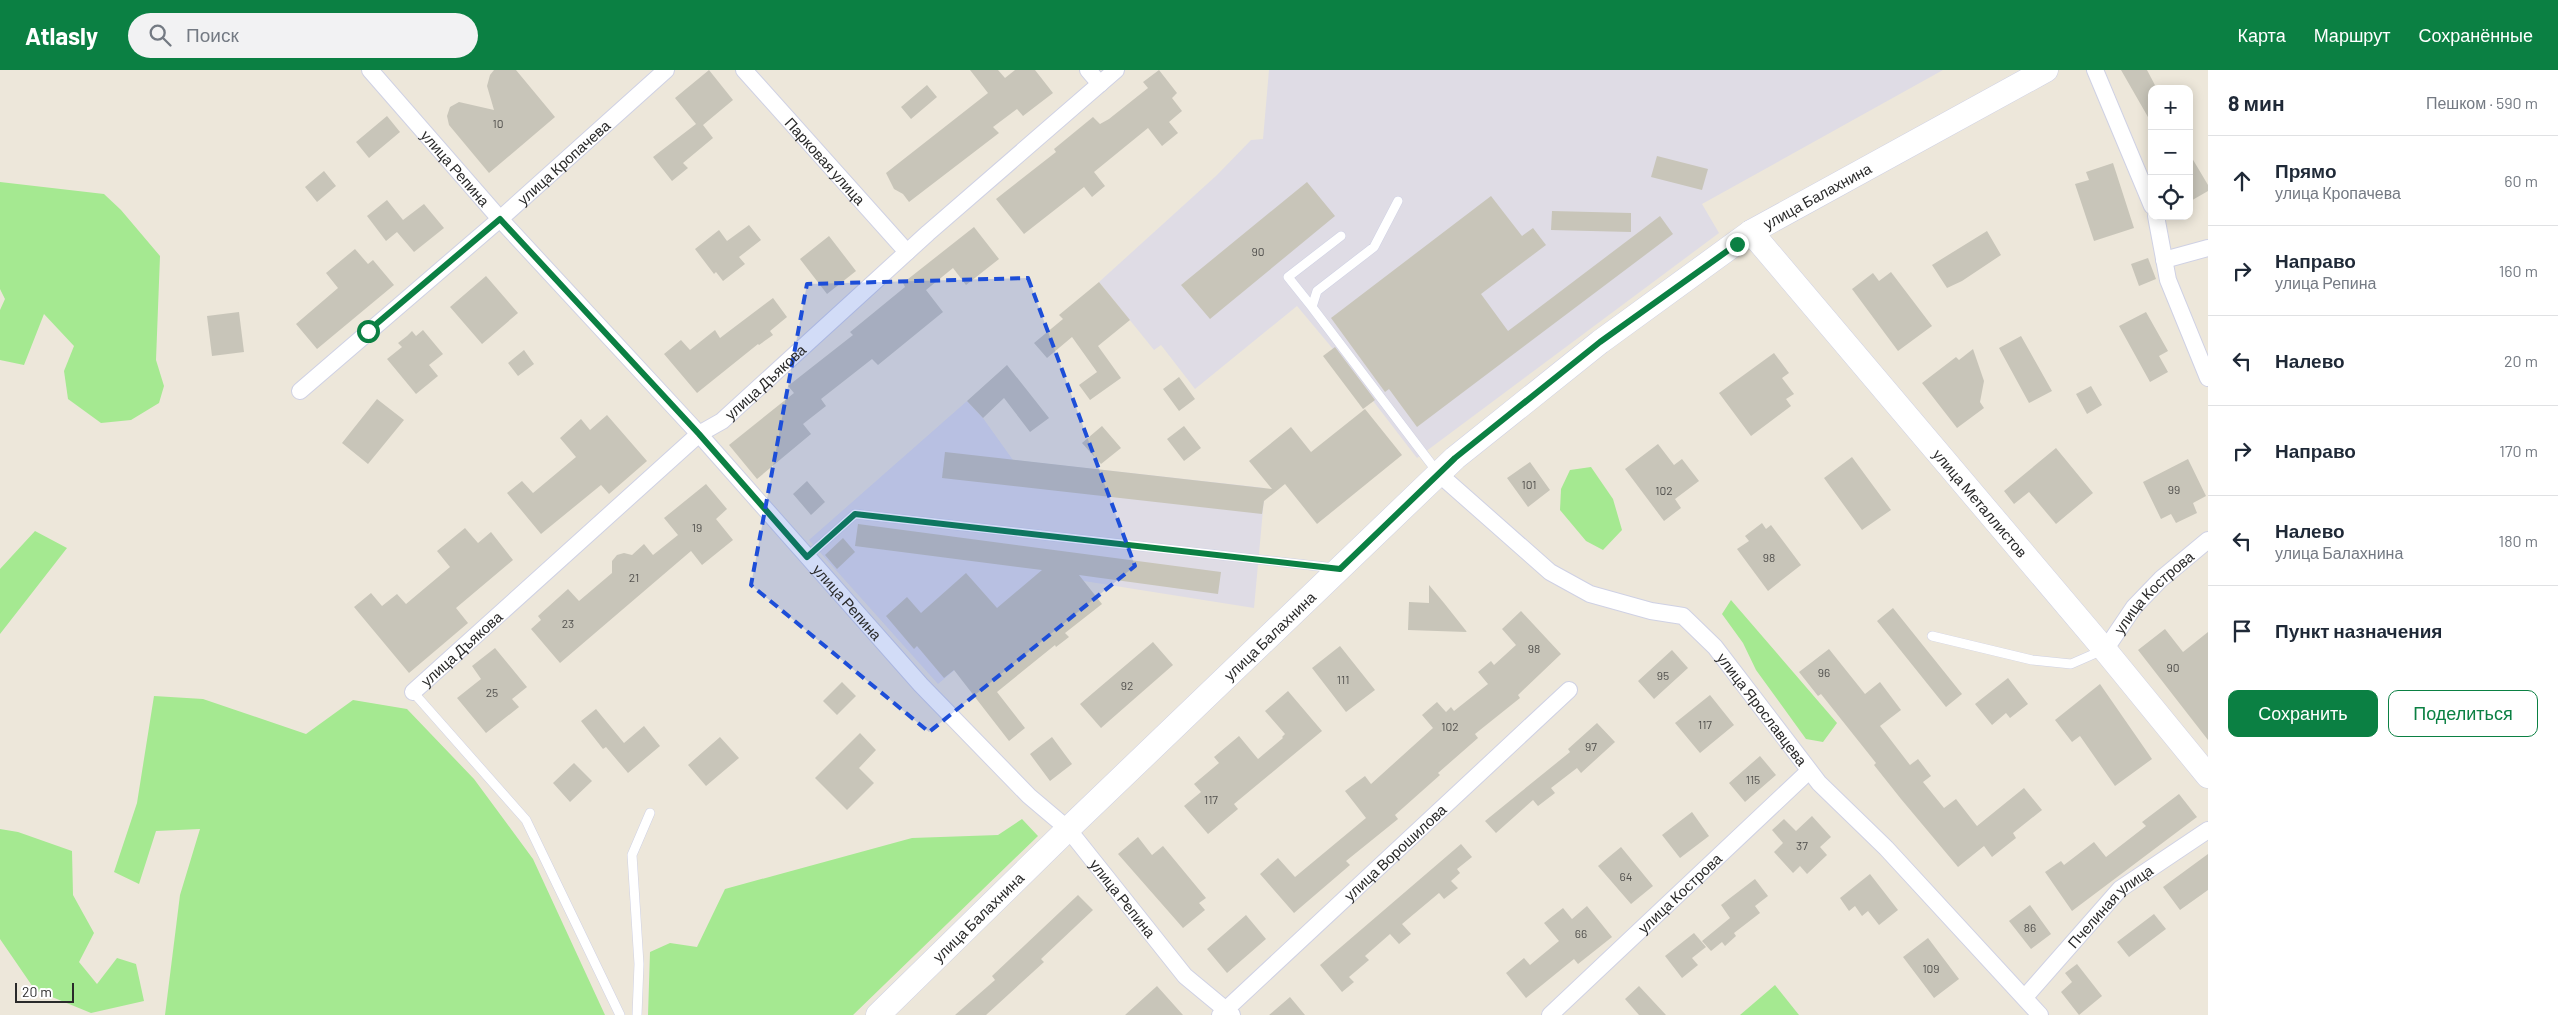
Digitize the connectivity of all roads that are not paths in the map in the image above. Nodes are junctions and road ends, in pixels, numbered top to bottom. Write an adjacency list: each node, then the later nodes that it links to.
1 (370, 70): 11 (street, улица Репина)
2 (666, 70): 11 (street, улица Кропачева)
3 (744, 70): 16 (street, Парковая улица)
4 (1088, 70): 8 (street)
5 (1116, 70): 8 (street, улица Дъякова)
6 (2046, 70): 13 (street, улица Балахнина)
7 (2095, 70): 9 (street)
8 (1100, 84): 16 (street, улица Дъякова)
9 (2148, 196)
10 (1398, 201): 18 (lane)
11 (500, 219): 20 (street, улица Кропачева); 21 (street, улица Репина)
12 (2157, 220): 17 (street)
13 (1751, 232): 22 (street, улица Балахнина); 27 (street, улица Металлистов)
14 (1341, 236): 18 (lane)
15 (2208, 248): 17 (street)
16 (907, 252): 21 (street, улица Дъякова)
17 (2164, 260): 19 (street)
18 (1312, 308): 22 (lane)
19 (2208, 378)
20 (300, 390)
21 (699, 434): 24 (street, улица Репина); 29 (street, улица Дъякова)
22 (1439, 474): 25 (street, улица Балахнина); 30 (street, улица Ярославцева)
23 (2208, 540): 27 (street, улица Кострова)
24 (807, 557): 25 (lane); 33 (street, улица Репина)
25 (1340, 569): 33 (street, улица Балахнина)
26 (1932, 636): 27 (lane)
27 (2105, 650): 31 (street, улица Металлистов)
28 (1569, 690): 36 (street, улица Ворошилова)
29 (413, 692): 37 (lane)
30 (1809, 771): 35 (street, улица Ярославцева); 40 (street, улица Кострова)
31 (2208, 776)
32 (650, 813): 38 (lane)
33 (1068, 829): 36 (street, улица Репина); 39 (street, улица Балахнина)
34 (2208, 830): 35 (street, Пчелиная улица)
35 (2025, 997): 41 (street, улица Ярославцева)
36 (1226, 1013)
37 (620, 1015)
38 (637, 1015)
39 (878, 1015)
40 (1550, 1015)
41 (2040, 1015)

